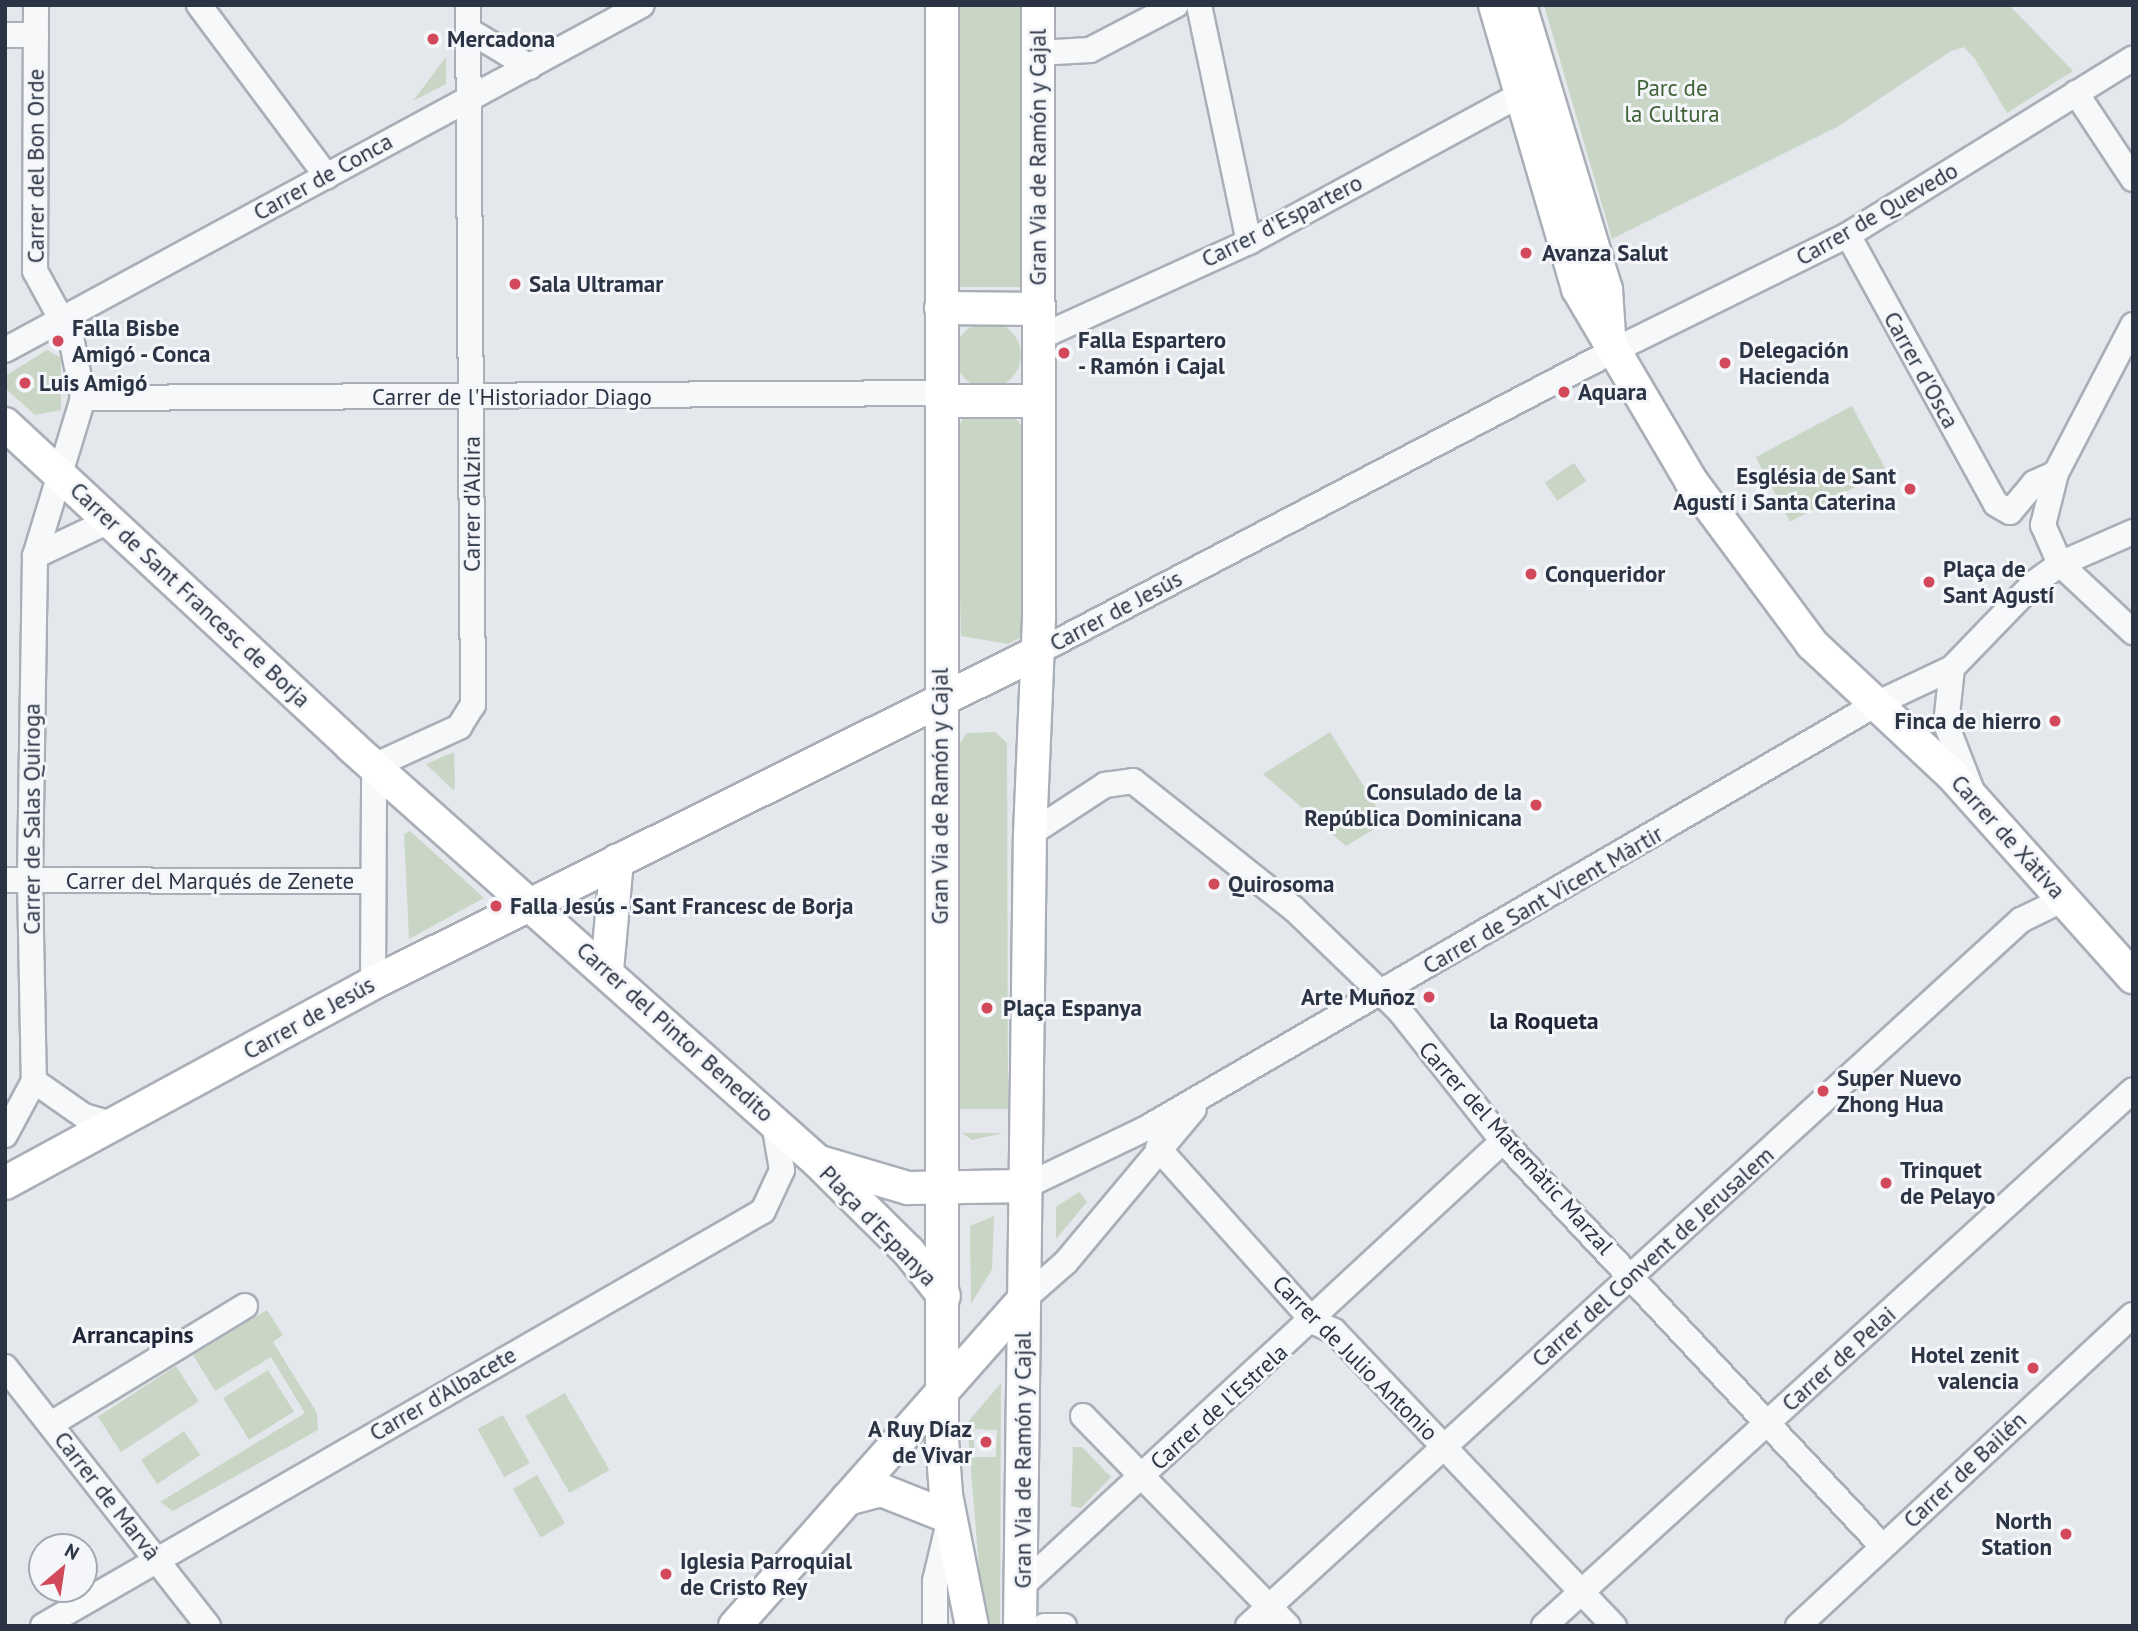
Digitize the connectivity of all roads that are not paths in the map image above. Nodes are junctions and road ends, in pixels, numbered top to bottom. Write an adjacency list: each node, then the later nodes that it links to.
1 (36, 5): 13 (street, Carrer del Bon Orde)
2 (199, 5): 20 (street)
3 (468, 5): 11 (street, Carrer d'Alzira)
4 (642, 5): 16 (street, Carrer de Conca)
5 (942, 5): 24 (main road, Gran Via de Ramón y Cajal)
6 (1038, 5): 14 (main road, Gran Via de Ramón y Cajal)
7 (1176, 5): 14 (street)
8 (1199, 5): 23 (street)
9 (1495, 5): 18 (main road, Carrer de Xàtiva)
10 (1520, 5): 29 (main road)
11 (468, 30): 16 (street); 19 (street, Carrer d'Alzira)
12 (5, 35): 13 (street)
13 (36, 35): 25 (street, Carrer del Bon Orde)
14 (1038, 53): 26 (main road, Gran Via de Ramón y Cajal)
15 (2133, 58): 17 (street, Carrer de Quevedo)
16 (530, 67): 19 (street, Carrer de Conca)
17 (2076, 93): 21 (street); 22 (street, Carrer de Quevedo)
18 (1520, 94): 23 (street, Carrer d'Espartero); 29 (main road, Carrer de Xàtiva)
19 (470, 99): 20 (street, Carrer de Conca); 30 (street, Carrer d'Alzira)
20 (327, 177): 25 (street, Carrer de Conca)
21 (2133, 179)
22 (1847, 235): 29 (street, Carrer de Quevedo); 35 (street, Carrer d'Osca)
23 (1249, 242): 26 (street, Carrer d'Espartero)
24 (941, 309): 26 (main road, Gran Via de Ramón y Cajal); 31 (main road, Gran Via de Ramón y Cajal)
25 (62, 319): 28 (street, Carrer de Conca); 32 (street, Carrer del Bon Orde)
26 (1038, 323): 33 (main road, Gran Via de Ramón y Cajal)
27 (2133, 325): 35 (street)
28 (5, 350)
29 (1611, 352): 42 (street, Carrer de Jesús); 45 (main road, Carrer de Xàtiva)
30 (472, 397): 31 (street, Carrer de l'Historiador Diago); 32 (street, Carrer de l'Historiador Diago); 46 (street, Carrer d'Alzira)
31 (941, 397): 33 (main road); 44 (main road, Gran Via de Ramón y Cajal)
32 (83, 398): 36 (street, Carrer de Salas Quiroga)
33 (1037, 401): 42 (main road, Gran Via de Ramón y Cajal)
34 (5, 424): 36 (main road, Carrer de Sant Francesc de Borja)
35 (2056, 473): 40 (street)
36 (61, 474): 37 (main road, Carrer de Sant Francesc de Borja); 39 (street, Carrer de Salas Quiroga)
37 (111, 520): 39 (street); 46 (main road, Carrer de Sant Francesc de Borja)
38 (2133, 533): 40 (street)
39 (35, 556): 50 (street, Carrer de Salas Quiroga)
40 (2060, 564): 41 (street); 43 (street)
41 (2133, 632)
42 (1036, 653): 44 (main road, Carrer de Jesús); 48 (main road, Gran Via de Ramón y Cajal)
43 (1952, 668): 45 (street); 47 (street)
44 (940, 703): 49 (main road, Carrer de Jesús); 68 (main road, Gran Via de Ramón y Cajal)
45 (1876, 704): 47 (main road, Carrer de Xàtiva); 57 (street, Carrer de Sant Vicent Màrtir)
46 (374, 766): 51 (street); 53 (main road, Carrer de Sant Francesc de Borja)
47 (1977, 802): 52 (main road, Carrer de Xàtiva)
48 (1030, 834): 57 (street, Carrer del Matemàtic Marzal); 67 (main road, Gran Via de Ramón y Cajal)
49 (617, 860): 53 (main road, Carrer de Jesús); 54 (main road)
50 (18, 880): 51 (street, Carrer del Marqués de Zenete); 58 (street, Carrer de Salas Quiroga)
51 (373, 881): 56 (street)
52 (2064, 899): 55 (main road, Carrer de Xàtiva); 69 (street, Carrer del Convent de Jerusalem)
53 (533, 905): 54 (main road, Carrer del Pintor Benedito); 56 (main road, Carrer de Jesús)
54 (607, 970): 60 (main road, Carrer del Pintor Benedito)
55 (2133, 977)
56 (373, 983): 61 (main road, Carrer de Jesús)
57 (1383, 993): 63 (street, Carrer de Sant Vicent Màrtir); 64 (street, Carrer del Matemàtic Marzal)
58 (34, 1081): 61 (street); 62 (street, Carrer de Salas Quiroga)
59 (2133, 1090): 79 (street, Carrer de Pelai)
60 (774, 1122): 65 (main road, Carrer del Pintor Benedito); 85 (street, Carrer d'Albacete)
61 (116, 1125): 66 (main road, Carrer de Jesús)
62 (5, 1135)
63 (1151, 1138): 67 (street, Plaça d'Espanya); 71 (street); 74 (street, Carrer de Julio Antonio)
64 (1503, 1141): 69 (street, Carrer del Matemàtic Marzal); 74 (street, Carrer de l'Estrela)
65 (816, 1160): 68 (main road, Plaça d'Espanya); 70 (main road, Plaça d'Espanya)
66 (5, 1183)
67 (1026, 1186): 68 (main road, Plaça d'Espanya); 71 (main road)
68 (943, 1191): 70 (main road, Plaça d'Espanya)
69 (1633, 1278): 79 (street, Carrer del Matemàtic Marzal); 80 (street, Carrer del Convent de Jerusalem)
70 (944, 1296): 76 (main road, Plaça d'Espanya)
71 (1024, 1299): 76 (main road); 86 (main road, Gran Via de Ramón y Cajal)
72 (245, 1306): 78 (street)
73 (2133, 1315): 84 (street, Carrer de Bailén)
74 (1314, 1322): 80 (street, Carrer de Julio Antonio); 81 (street, Carrer de l'Estrela)
75 (5, 1367): 78 (street, Carrer de Marvà)
76 (942, 1388): 82 (main road); 83 (main road)
77 (1083, 1416): 81 (street)
78 (51, 1424): 85 (street, Carrer de Marvà)
79 (1767, 1424): 84 (street, Carrer del Matemàtic Marzal); 87 (street, Carrer de Pelai)
80 (1444, 1447): 87 (street, Carrer de Julio Antonio); 88 (street, Carrer del Convent de Jerusalem)
81 (1142, 1476): 86 (street, Carrer de l'Estrela); 88 (street)
82 (847, 1499): 83 (main road); 92 (main road)
83 (950, 1517): 93 (street); 94 (main road)
84 (1883, 1547): 100 (street, Carrer de Bailén)
85 (156, 1559): 90 (street, Carrer d'Albacete); 91 (street, Carrer de Marvà)
86 (1023, 1585): 89 (main road, Gran Via de Ramón y Cajal)
87 (1582, 1592): 98 (street, Carrer de Pelai); 99 (street, Carrer de Julio Antonio)
88 (1269, 1607): 96 (street, Carrer del Convent de Jerusalem); 97 (street)
89 (1027, 1624): 95 (street)
90 (43, 1626)
91 (208, 1626)
92 (735, 1626)
93 (935, 1626)
94 (972, 1626)
95 (1064, 1626)
96 (1248, 1626)
97 (1288, 1626)
98 (1544, 1626)
99 (1614, 1626)
100 (1798, 1626)

